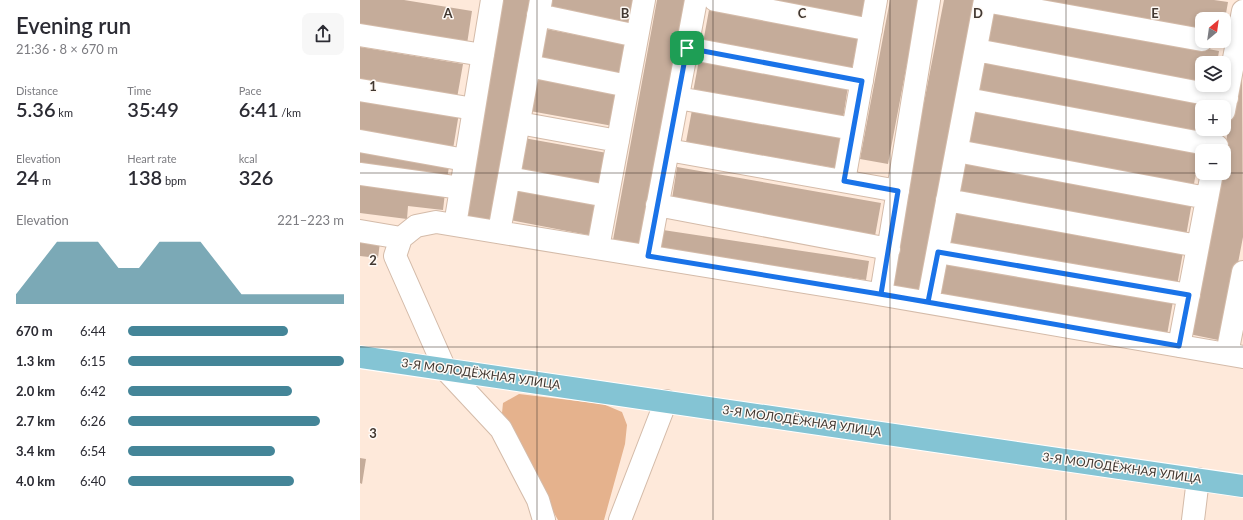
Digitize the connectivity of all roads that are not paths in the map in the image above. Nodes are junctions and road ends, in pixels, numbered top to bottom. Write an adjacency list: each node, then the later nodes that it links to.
1 (490, 0): 18 (street)
2 (644, 0): 12 (street)
3 (696, 0): 16 (street)
4 (715, 0): 10 (street)
5 (876, 0): 10 (street)
6 (929, 0): 41 (street)
7 (985, 0): 13 (street); 17 (street)
8 (540, 8): 12 (street); 19 (street)
9 (1243, 11): 15 (street)
10 (871, 30): 20 (street)
11 (360, 36): 18 (street)
12 (637, 36): 21 (street)
13 (1195, 39)
14 (1231, 46): 15 (street)
15 (1236, 47): 26 (street)
16 (687, 48): 20 (street); 23 (street)
17 (976, 50): 24 (street); 25 (street)
18 (483, 55): 27 (street)
19 (529, 66): 21 (street); 28 (street)
20 (862, 81): 29 (street)
21 (628, 86): 31 (street)
22 (360, 90): 27 (street)
23 (678, 98): 29 (street); 33 (street)
24 (966, 99): 32 (street); 34 (street)
25 (1207, 100)
26 (1226, 100)
27 (474, 109): 35 (street)
28 (519, 123): 31 (street); 37 (street)
29 (853, 129): 39 (street)
30 (360, 141): 35 (street)
31 (618, 141): 42 (street)
32 (1218, 142)
33 (668, 150): 39 (street); 45 (street)
34 (957, 152): 43 (street); 44 (street)
35 (465, 160): 40 (street)
36 (360, 174): 40 (street)
37 (509, 178): 42 (street); 48 (street)
38 (1211, 180): 43 (street)
39 (844, 181): 41 (street)
40 (461, 188): 46 (street)
41 (898, 191): 52 (street)
42 (608, 196): 51 (street)
43 (1207, 198): 50 (street)
44 (948, 200): 50 (street); 53 (street)
45 (657, 205): 52 (street); 54 (street)
46 (455, 225): 48 (street); 49 (street)
47 (360, 231): 49 (street)
48 (499, 232): 51 (street)
49 (401, 238): 63 (street)
50 (1198, 246): 57 (street)
51 (598, 248): 54 (street)
52 (889, 249): 56 (street)
53 (938, 252): 57 (street); 58 (street)
54 (648, 256): 56 (street)
55 (1243, 272): 59 (street)
56 (881, 294): 58 (street)
57 (1189, 295): 60 (street)
58 (928, 302): 60 (street)
59 (1240, 302): 61 (street)
60 (1179, 346): 61 (street)
61 (1235, 356)
62 (360, 357): 63 (main road, 3-Я МОЛОДЁЖНАЯ УЛИЦА)
63 (445, 369): 64 (main road, 3-Я МОЛОДЁЖНАЯ УЛИЦА); 67 (street)
64 (666, 400): 65 (main road, 3-Я МОЛОДЁЖНАЯ УЛИЦА); 68 (street)
65 (1198, 479): 66 (main road, 3-Я МОЛОДЁЖНАЯ УЛИЦА); 69 (street)
66 (1243, 486)
67 (544, 520)
68 (620, 520)
69 (1193, 520)

